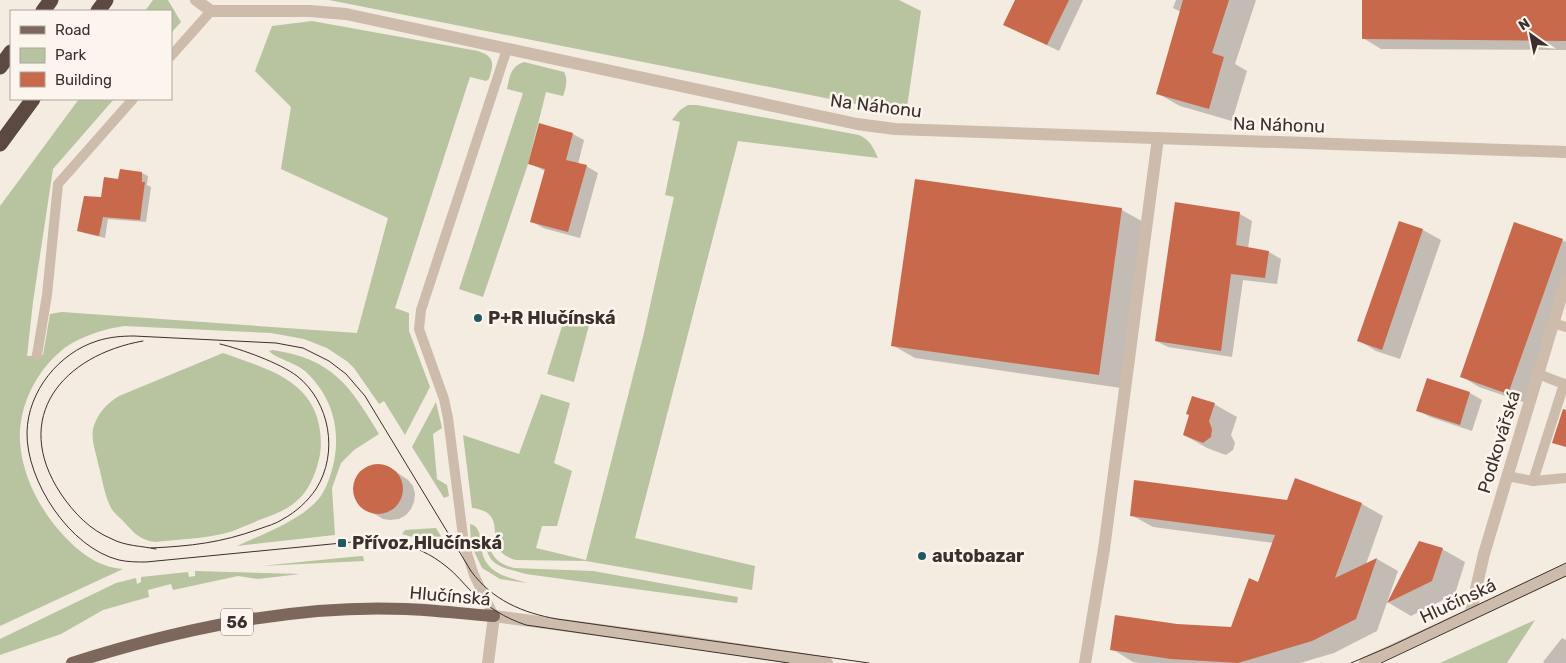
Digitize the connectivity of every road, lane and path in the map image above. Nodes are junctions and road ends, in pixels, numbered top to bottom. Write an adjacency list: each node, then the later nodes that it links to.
1 (196, 0): 2 (street)
2 (211, 11): 3 (street, Na Náhonu); 5 (lane)
3 (507, 49): 9 (street, Na Náhonu); 24 (lane)
4 (10, 53): 6 (highway)
5 (172, 55)
6 (0, 67)
7 (33, 100): 10 (highway)
8 (132, 100): 15 (lane)
9 (1158, 138): 11 (street, Na Náhonu); 28 (street)
10 (0, 144)
11 (1566, 152)
12 (1566, 281): 13 (street, Podkovářská)
13 (1553, 323): 14 (lane); 16 (street, Podkovářská)
14 (1566, 327)
15 (37, 356)
16 (1538, 374): 17 (lane); 19 (street, Podkovářská)
17 (1565, 381): 18 (lane)
18 (1563, 400): 21 (lane)
19 (1507, 476): 21 (lane); 23 (street, Podkovářská)
20 (1566, 478): 21 (lane)
21 (1533, 481)
22 (1566, 570): 23 (street, Hlučínská)
23 (1470, 615): 29 (street, Hlučínská)
24 (494, 616): 25 (main road, Hlučínská / 56); 26 (street); 27 (street, Hlučínská)
25 (72, 663)
26 (488, 663)
27 (828, 663)
28 (1085, 663)
29 (1365, 663)

